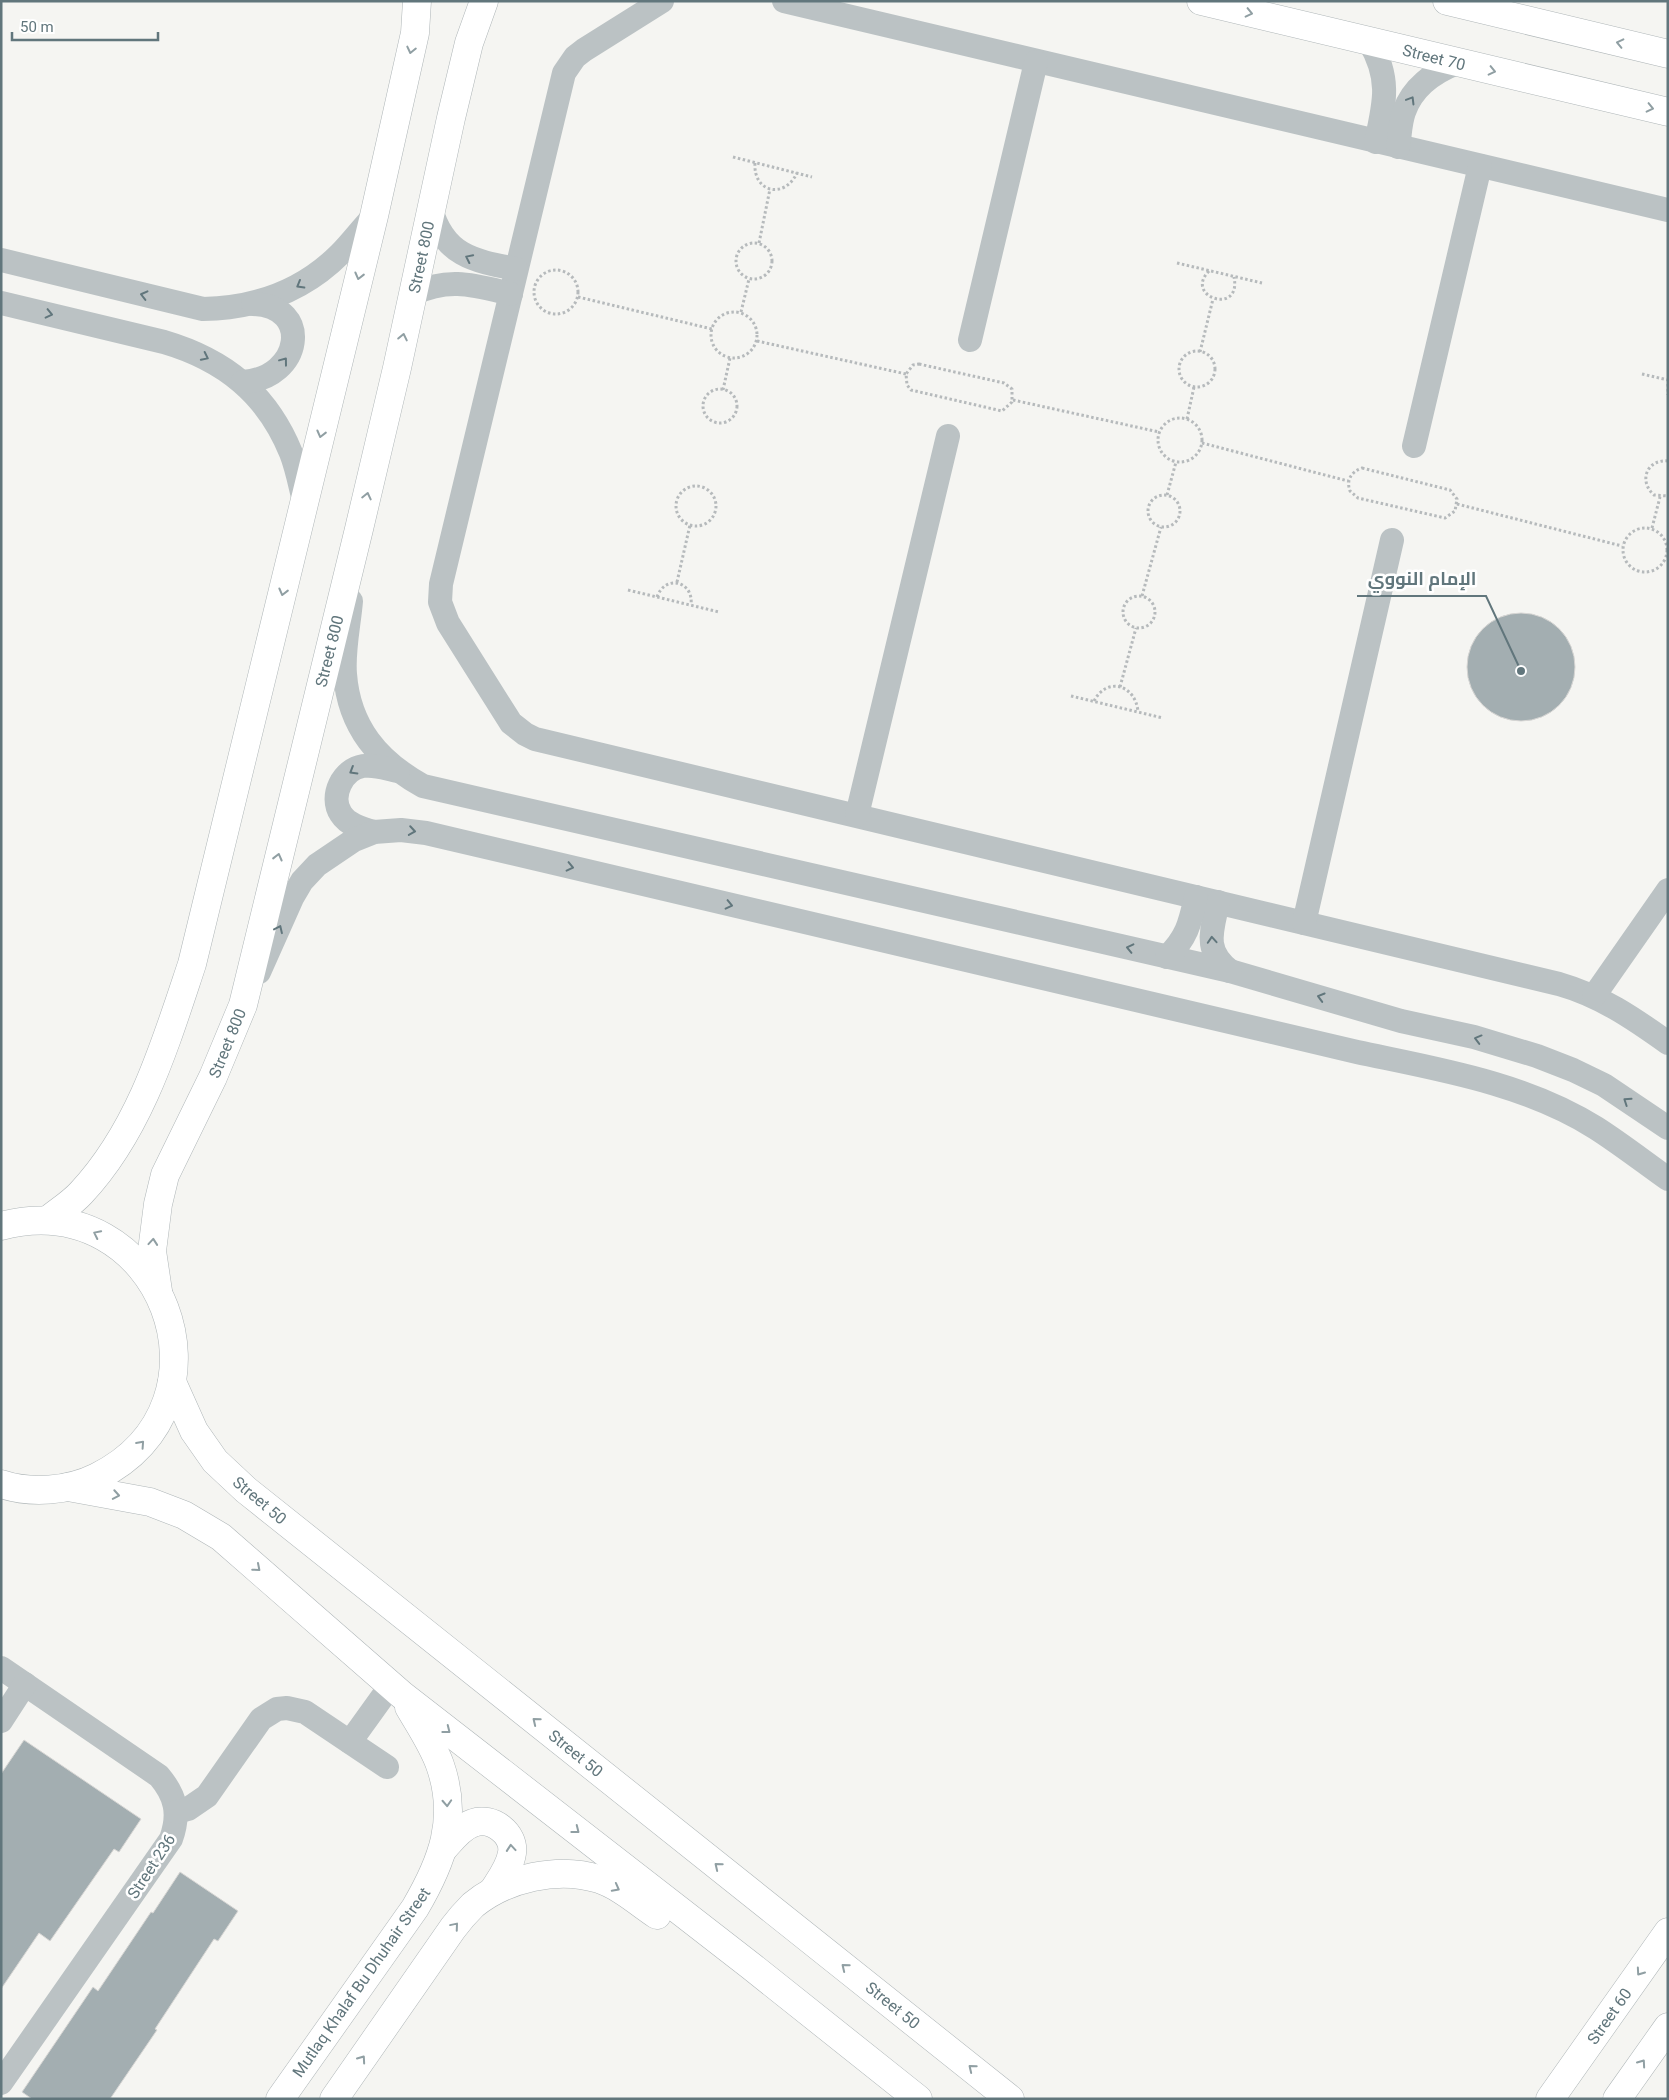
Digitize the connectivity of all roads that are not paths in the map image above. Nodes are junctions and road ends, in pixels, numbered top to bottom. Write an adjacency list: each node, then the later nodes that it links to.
1 (417, 1): 16 (main road, one-way to 16)
2 (484, 1): 14 (main road, Street 800)
3 (662, 1): 18 (street)
4 (784, 1): 9 (street)
5 (1201, 1): 7 (main road, Street 70, one-way to 7)
6 (1447, 1): 8 (main road, one-way to 6)
7 (1369, 41): 10 (main road, Street 70); 12 (street)
8 (1668, 54)
9 (1036, 62): 12 (street); 23 (street)
10 (1457, 63): 11 (main road, Street 70, one-way to 11); 12 (street, one-way to 10)
11 (1668, 112)
12 (1387, 144): 13 (street)
13 (1480, 166): 15 (street); 26 (street)
14 (431, 209): 18 (street, one-way to 14); 19 (main road, Street 800)
15 (1668, 210)
16 (374, 216): 22 (street, one-way to 22); 27 (main road, one-way to 27)
17 (1, 260): 22 (street, one-way to 17)
18 (516, 269): 20 (street)
19 (413, 294): 20 (street); 28 (main road, Street 800, one-way to 19)
20 (511, 294): 31 (street)
21 (1, 303): 24 (street, one-way to 24)
22 (254, 304): 24 (street, one-way to 22)
23 (970, 340)
24 (243, 382): 27 (street)
25 (948, 436): 31 (street)
26 (1414, 446)
27 (304, 501): 44 (main road, one-way to 44)
28 (359, 529): 30 (street); 40 (main road, Street 800, one-way to 28)
29 (1392, 540): 36 (street)
30 (400, 772): 32 (street, one-way to 32); 37 (street, one-way to 30)
31 (857, 815): 34 (street)
32 (374, 832): 40 (street, one-way to 32); 43 (street, one-way to 43)
33 (1668, 890): 39 (street)
34 (1196, 897): 35 (street); 37 (street)
35 (1218, 902): 36 (street); 38 (street, one-way to 35)
36 (1304, 923): 39 (street)
37 (1167, 957): 38 (street)
38 (1230, 971): 42 (street, one-way to 38)
39 (1594, 996): 41 (street)
40 (243, 1005): 46 (main road, Street 800, one-way to 40)
41 (1668, 1043)
42 (1668, 1128)
43 (1668, 1179)
44 (48, 1220): 45 (main road); 46 (main road, one-way to 44)
45 (1, 1226)
46 (158, 1290): 47 (main road)
47 (172, 1382): 49 (main road, one-way to 47); 66 (main road, Street 50, one-way to 47)
48 (1, 1484): 49 (main road)
49 (68, 1487): 52 (main road, one-way to 52)
50 (1, 1668): 51 (street, Street 236)
51 (25, 1684): 53 (street); 56 (street, Street 236)
52 (397, 1690): 54 (street); 57 (main road, Mutlaq Khalaf Bu Dhuhair Street, one-way to 57); 60 (main road, one-way to 60)
53 (1, 1721)
54 (350, 1742): 55 (street); 56 (street)
55 (387, 1767)
56 (177, 1812): 62 (street, Street 236)
57 (444, 1848): 58 (main road, one-way to 57); 63 (main road, Mutlaq Khalaf Bu Dhuhair Street)
58 (493, 1891): 60 (main road, one-way to 60); 64 (main road, one-way to 58)
59 (1668, 1932): 67 (main road, Street 60, one-way to 67)
60 (751, 1966): 65 (main road)
61 (1668, 2027): 68 (main road, one-way to 61)
62 (1, 2083)
63 (280, 2099)
64 (334, 2099)
65 (918, 2099)
66 (1010, 2099)
67 (1550, 2099)
68 (1617, 2099)

